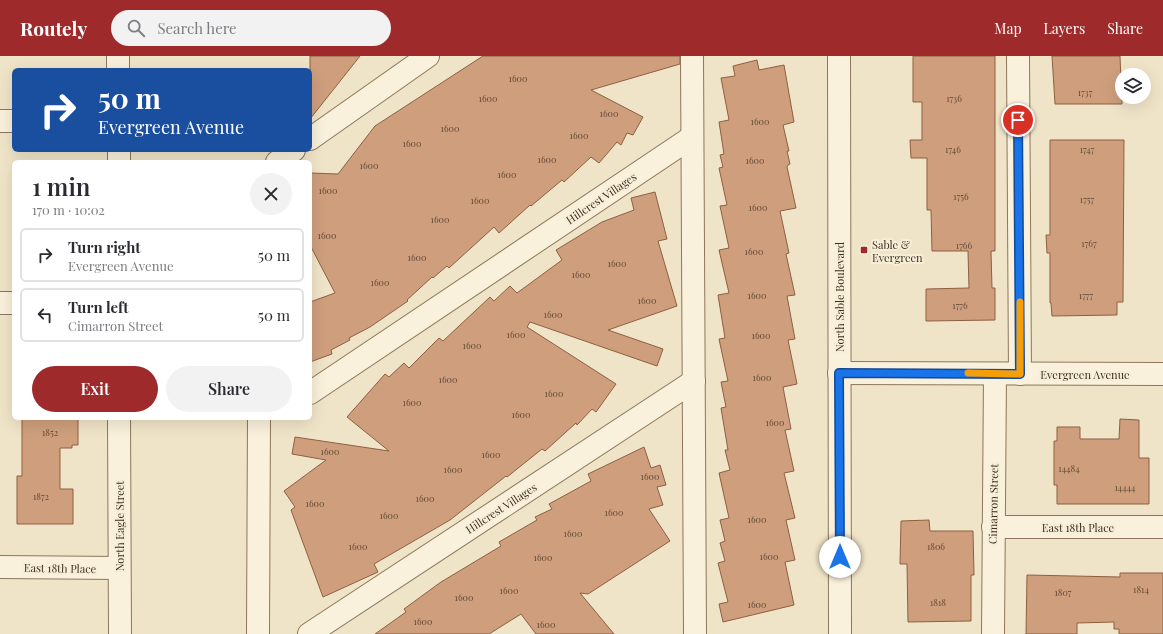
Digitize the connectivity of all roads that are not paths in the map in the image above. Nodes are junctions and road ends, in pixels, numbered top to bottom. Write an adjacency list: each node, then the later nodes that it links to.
1 (118, 56): 6 (street)
2 (428, 56): 10 (street)
3 (692, 56): 9 (street)
4 (839, 56): 15 (street, North Sable Boulevard)
5 (1018, 56): 17 (street)
6 (118, 68)
7 (0, 121): 8 (street)
8 (12, 121)
9 (692, 137): 19 (street); 20 (street, Hillcrest Villages)
10 (312, 138)
11 (291, 152): 12 (street)
12 (280, 160)
13 (0, 303): 14 (street)
14 (12, 303)
15 (839, 373): 16 (street, Evergreen Avenue); 31 (street, North Sable Boulevard)
16 (995, 374): 17 (street, Evergreen Avenue); 23 (street, Cimarron Street)
17 (1020, 374): 18 (street, Evergreen Avenue)
18 (1163, 374)
19 (694, 381): 27 (street); 30 (street, Hillcrest Villages)
20 (312, 392)
21 (119, 420): 26 (street, North Eagle Street)
22 (264, 421): 29 (street)
23 (993, 527): 24 (street, East 18th Place); 32 (street, Cimarron Street)
24 (1163, 527)
25 (0, 567): 26 (street, East 18th Place)
26 (119, 568): 28 (street, North Eagle Street)
27 (691, 631)
28 (120, 634)
29 (258, 634)
30 (309, 634)
31 (840, 634)
32 (993, 634)

